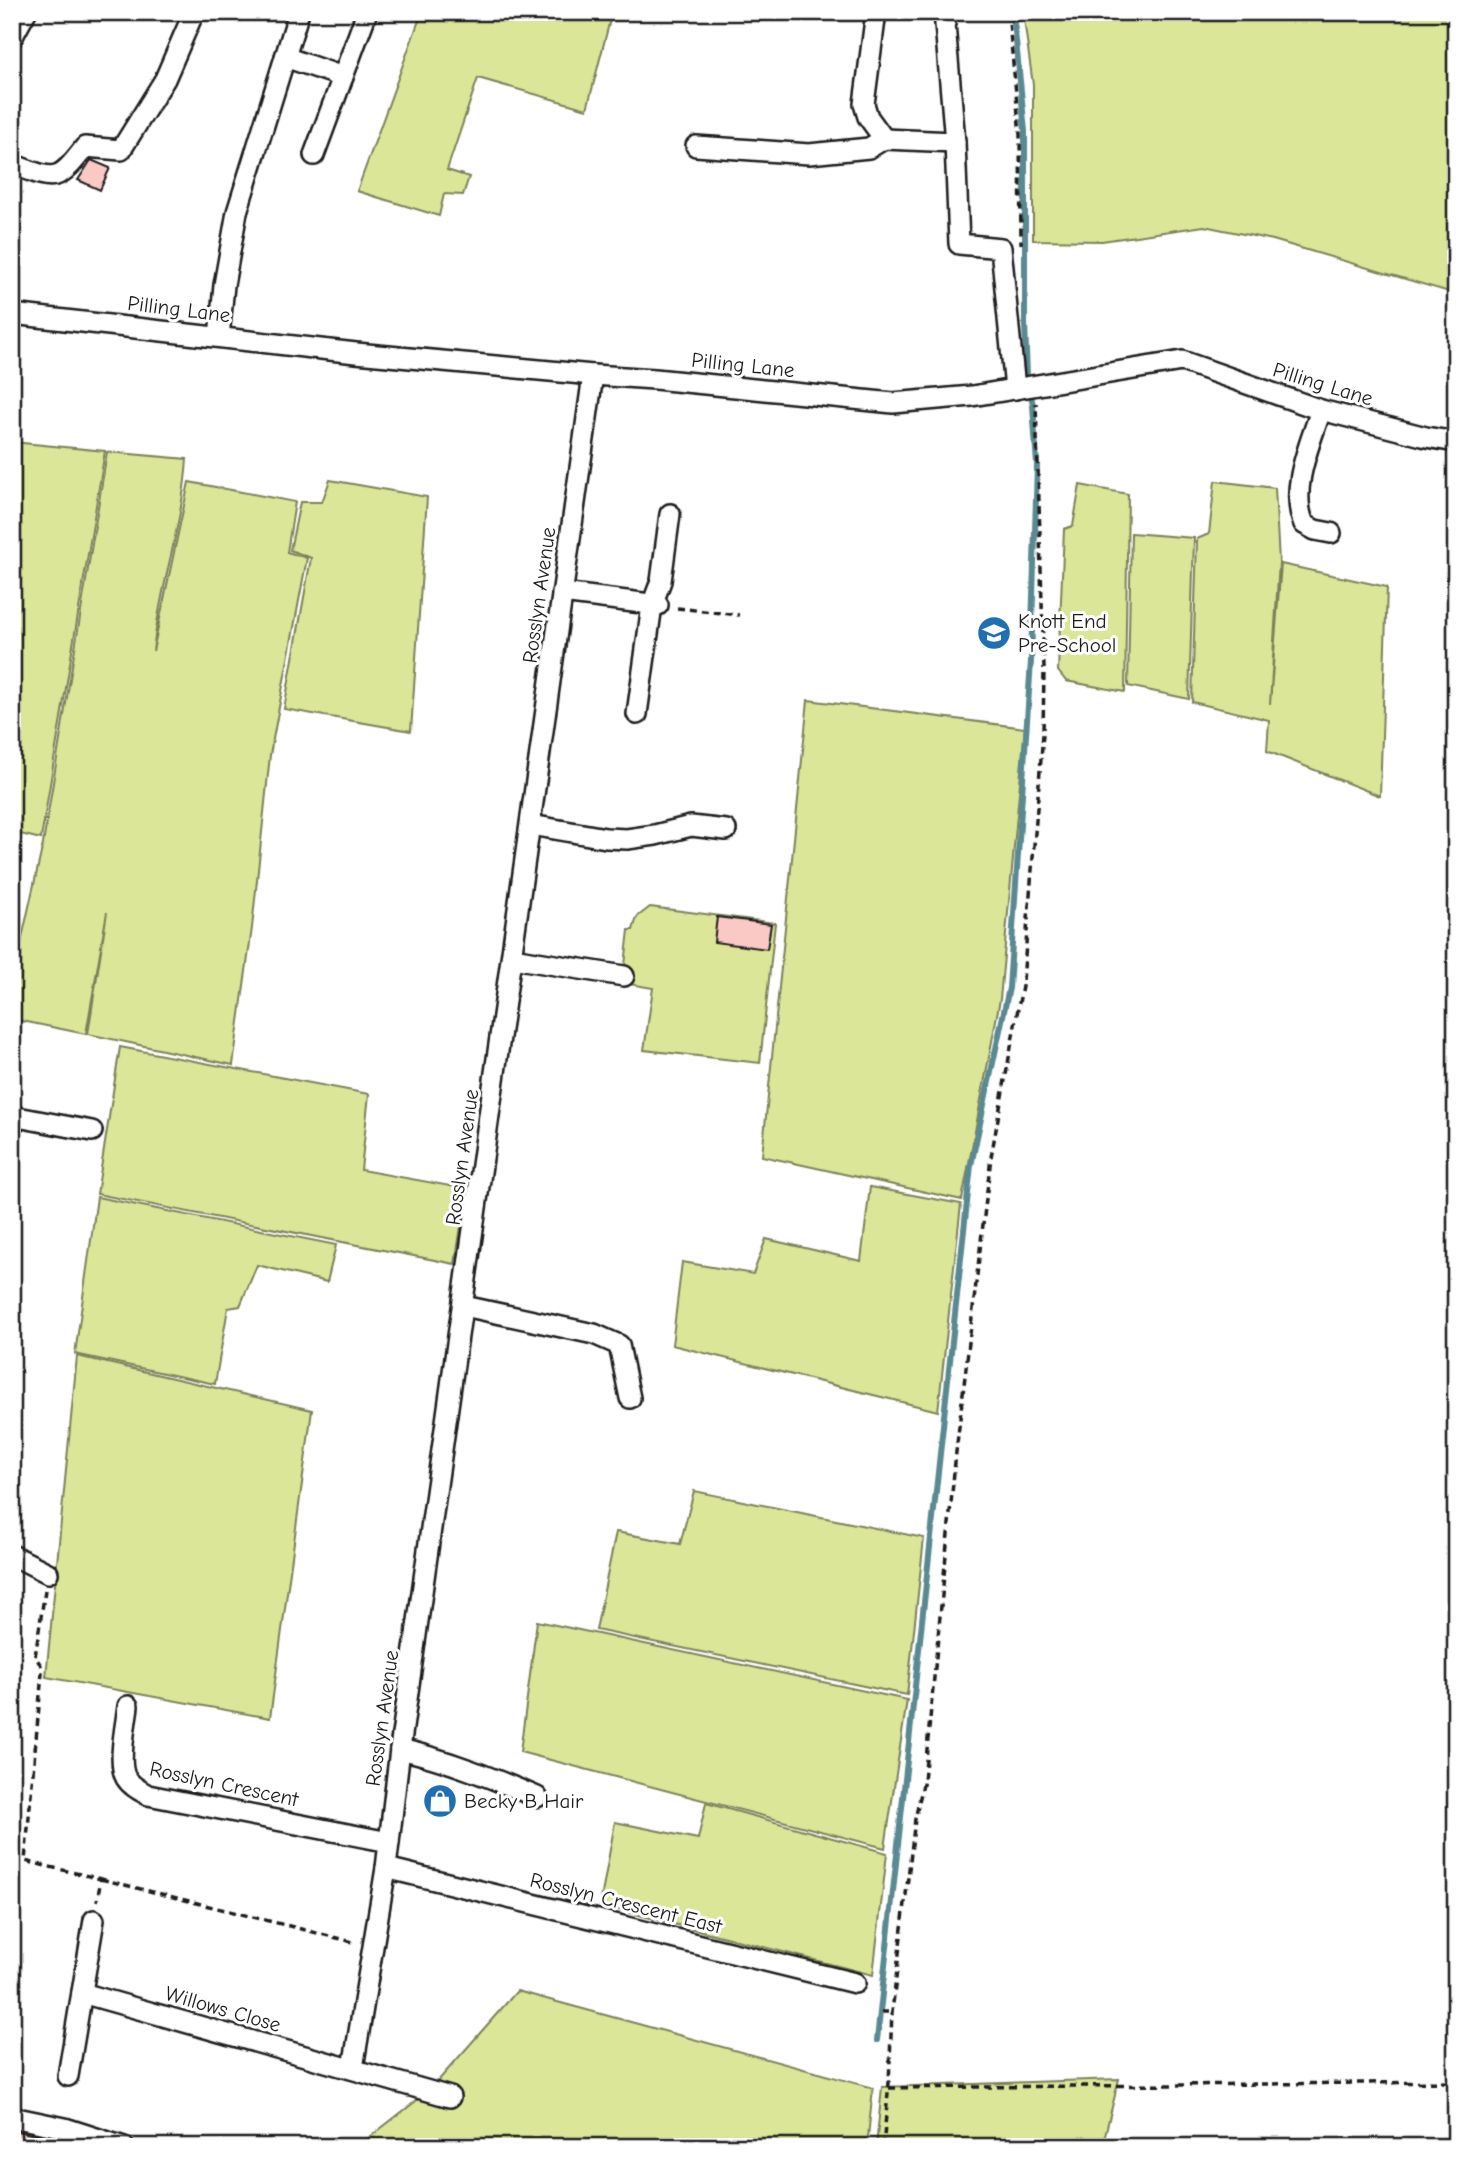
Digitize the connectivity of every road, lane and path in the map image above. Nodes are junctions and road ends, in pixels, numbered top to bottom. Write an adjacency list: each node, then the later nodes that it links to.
1 (26, 12): 8 (street)
2 (194, 12): 16 (street)
3 (299, 12): 9 (street)
4 (367, 12): 10 (street)
5 (876, 12): 12 (street)
6 (944, 12): 13 (street)
7 (1008, 12): 11 (path)
8 (12, 38)
9 (285, 57): 10 (street); 18 (street)
10 (343, 77): 15 (street)
11 (1020, 134)
12 (884, 139): 13 (street); 14 (street)
13 (955, 142): 20 (street)
14 (696, 146)
15 (314, 155)
16 (12, 164)
17 (12, 314): 18 (street, Pilling Lane)
18 (219, 337): 19 (street, Pilling Lane)
19 (593, 375): 20 (street, Pilling Lane); 26 (street, Rosslyn Avenue)
20 (1015, 389): 21 (street, Pilling Lane)
21 (1321, 410): 23 (street, Pilling Lane); 25 (street)
22 (1037, 418): 50 (path)
23 (1456, 442)
24 (670, 514): 27 (street)
25 (1331, 533)
26 (562, 593): 27 (street); 30 (street, Rosslyn Avenue)
27 (655, 605): 28 (path); 29 (street)
28 (739, 615)
29 (638, 714)
30 (531, 825): 31 (street); 32 (street, Rosslyn Avenue)
31 (726, 830)
32 (512, 958): 33 (street); 36 (street, Rosslyn Avenue)
33 (624, 976)
34 (12, 1116): 35 (street)
35 (92, 1131)
36 (464, 1306): 37 (street); 41 (street, Rosslyn Avenue)
37 (630, 1398)
38 (12, 1555): 39 (street)
39 (48, 1573): 45 (path)
40 (128, 1706): 43 (street, Rosslyn Crescent)
41 (400, 1749): 42 (street); 43 (street, Rosslyn Avenue)
42 (537, 1797)
43 (389, 1842): 44 (street, Rosslyn Avenue)
44 (386, 1868): 47 (street, Rosslyn Avenue); 48 (street, Rosslyn Crescent East)
45 (100, 1880): 46 (path); 47 (path)
46 (94, 1920): 49 (street)
47 (373, 1946): 52 (street)
48 (855, 1983)
49 (82, 1993): 52 (street, Willows Close); 53 (street)
50 (892, 2011): 51 (path); 55 (path)
51 (881, 2012)
52 (353, 2068): 56 (street, Willows Close)
53 (68, 2076)
54 (1456, 2082): 55 (path)
55 (889, 2088): 59 (path)
56 (450, 2097)
57 (12, 2117): 58 (street)
58 (124, 2147)
59 (883, 2147)

